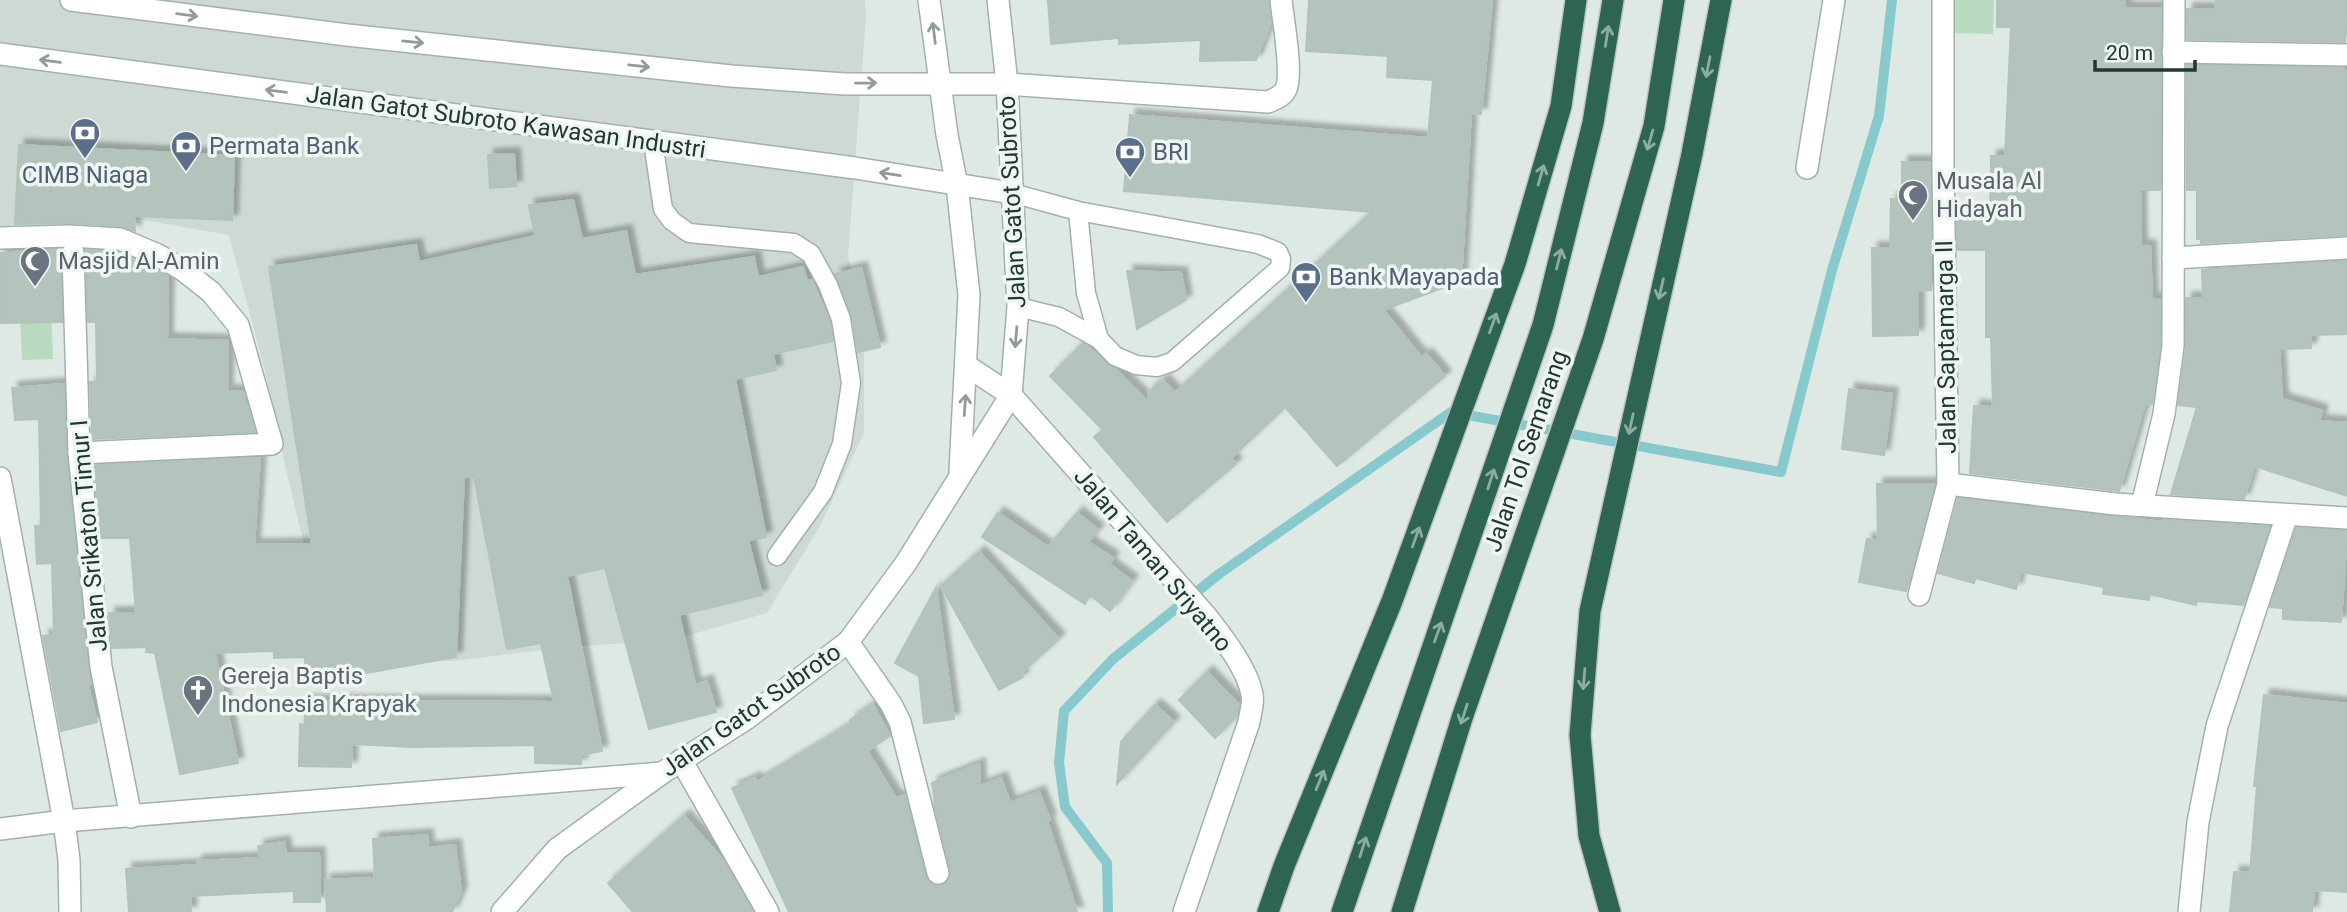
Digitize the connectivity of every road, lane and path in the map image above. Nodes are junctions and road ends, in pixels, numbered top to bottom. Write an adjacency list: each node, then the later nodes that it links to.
1 (71, 0): 15 (street, one-way to 15)
2 (929, 0): 15 (street, Jalan Gatot Subroto, one-way to 2)
3 (998, 0): 16 (street, Jalan Gatot Subroto)
4 (1281, 0): 16 (street)
5 (1576, 0): 50 (highway, one-way to 5)
6 (1613, 0): 51 (highway, Jalan Tol Semarang, one-way to 6)
7 (1674, 0): 52 (highway, Jalan Tol Semarang, one-way to 52)
8 (1721, 0): 53 (highway, one-way to 53)
9 (1834, 0): 18 (street)
10 (1943, 0): 33 (street, Jalan Saptamarga II)
11 (2174, 0): 12 (street)
12 (2174, 52): 14 (street); 25 (street)
13 (0, 54): 17 (street, Jalan Gatot Subroto Kawasan Industri, one-way to 13)
14 (2347, 55)
15 (940, 83): 16 (street); 19 (street, Jalan Gatot Subroto)
16 (1007, 84): 20 (street, Jalan Gatot Subroto)
17 (653, 142): 19 (street, Jalan Gatot Subroto Kawasan Industri, one-way to 17); 37 (lane)
18 (1807, 168)
19 (957, 185): 20 (street, Jalan Gatot Subroto Kawasan Industri); 28 (street, Jalan Gatot Subroto)
20 (1012, 192): 21 (lane); 26 (street, Jalan Gatot Subroto)
21 (1078, 211): 27 (lane); 27 (lane)
22 (0, 238): 30 (street)
23 (2347, 248): 25 (street)
24 (73, 253): 30 (street, Jalan Srikaton Timur I)
25 (2173, 258): 34 (street)
26 (1018, 307): 27 (lane); 29 (street, Jalan Gatot Subroto, one-way to 29)
27 (1099, 339)
28 (967, 366): 29 (street, Jalan Taman Sriyatno); 31 (street, Jalan Gatot Subroto, one-way to 28)
29 (1011, 395): 31 (street, Jalan Gatot Subroto); 49 (street, Jalan Taman Sriyatno)
30 (79, 453): 42 (street, Jalan Srikaton Timur I)
31 (960, 473): 39 (street, Jalan Gatot Subroto)
32 (0, 478): 43 (street)
33 (1948, 484): 34 (street); 38 (street, Jalan Saptamarga II)
34 (2142, 505): 35 (street)
35 (2287, 515): 36 (street); 54 (street)
36 (2347, 519)
37 (777, 556)
38 (1919, 595)
39 (848, 642): 40 (street, Jalan Gatot Subroto); 45 (street)
40 (681, 760): 41 (street, Jalan Gatot Subroto); 48 (street)
41 (662, 773): 42 (street); 47 (street, Jalan Gatot Subroto)
42 (131, 817): 43 (street)
43 (64, 821): 44 (street); 46 (street)
44 (0, 829)
45 (938, 873)
46 (70, 912)
47 (502, 912)
48 (768, 912)
49 (1184, 912)
50 (1269, 912)
51 (1342, 912)
52 (1402, 912)
53 (1610, 912)
54 (2189, 912)

